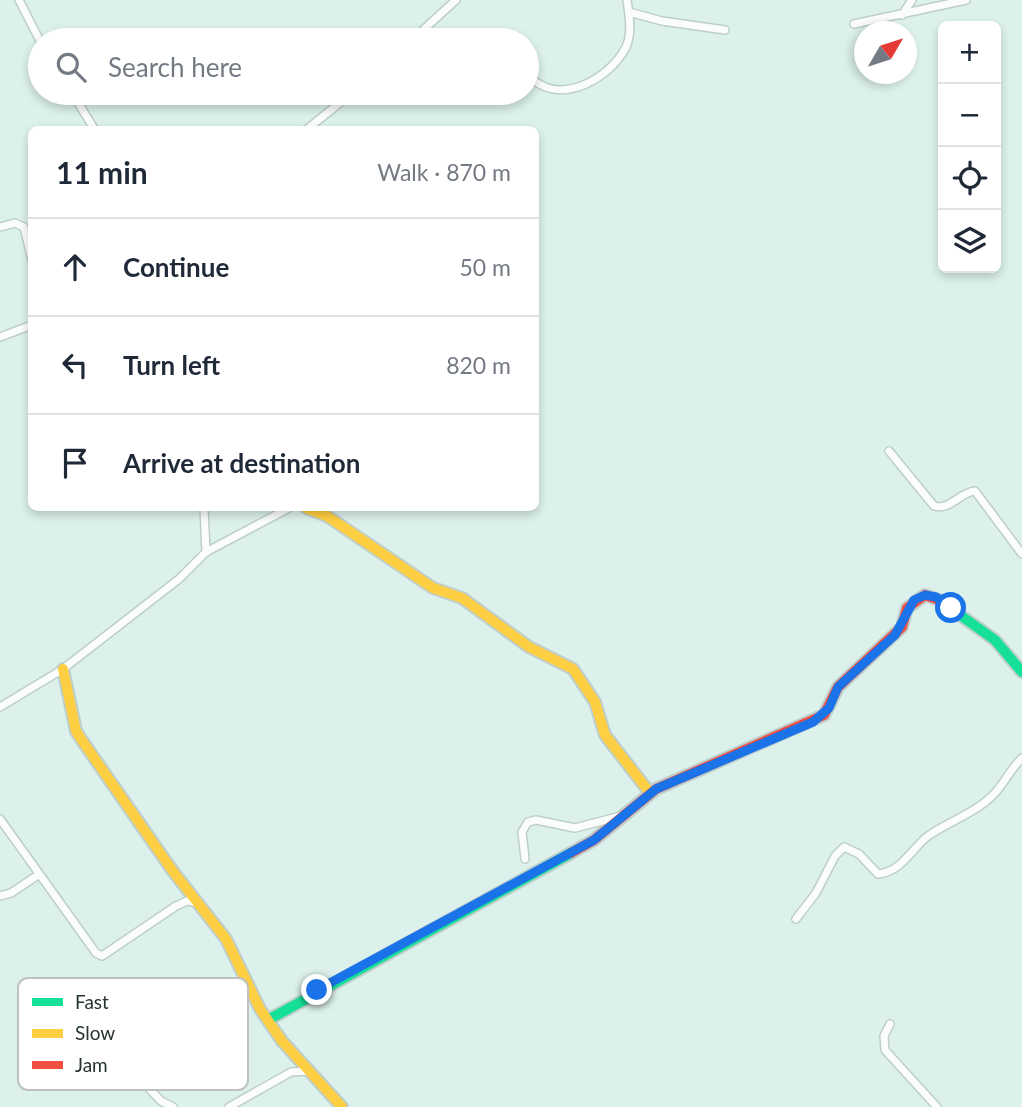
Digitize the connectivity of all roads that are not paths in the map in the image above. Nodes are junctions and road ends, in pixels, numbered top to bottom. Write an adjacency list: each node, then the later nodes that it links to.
1 (19, 0): 11 (street)
2 (456, 0): 12 (street)
3 (627, 0): 8 (street)
4 (912, 0): 9 (street)
5 (921, 0): 7 (street)
6 (966, 0): 7 (street)
7 (928, 8): 9 (street)
8 (629, 12): 13 (street); 14 (street)
9 (902, 15): 10 (street)
10 (871, 21)
11 (33, 28)
12 (425, 28)
13 (725, 30)
14 (539, 84)
15 (79, 105): 17 (street)
16 (337, 105): 18 (street)
17 (93, 126)
18 (311, 126)
19 (0, 226): 20 (street)
20 (28, 244)
21 (28, 326): 22 (street)
22 (0, 337)
23 (889, 451): 28 (street)
24 (204, 511): 27 (street)
25 (283, 511): 27 (street)
26 (314, 511): 33 (street)
27 (206, 552): 29 (street)
28 (1022, 554)
29 (63, 669): 31 (street); 39 (street)
30 (1022, 672): 33 (street)
31 (0, 707)
32 (1022, 758): 40 (street)
33 (650, 793): 34 (street)
34 (622, 816): 36 (street); 43 (street)
35 (0, 819): 37 (street)
36 (525, 859)
37 (38, 875): 38 (street); 39 (street)
38 (0, 896)
39 (198, 903): 41 (street)
40 (796, 919)
41 (246, 978)
42 (248, 981): 43 (street)
43 (268, 1020): 45 (street)
44 (890, 1024): 50 (street)
45 (313, 1072): 48 (street); 49 (street)
46 (151, 1090): 47 (street)
47 (173, 1107)
48 (229, 1107)
49 (342, 1107)
50 (937, 1107)

